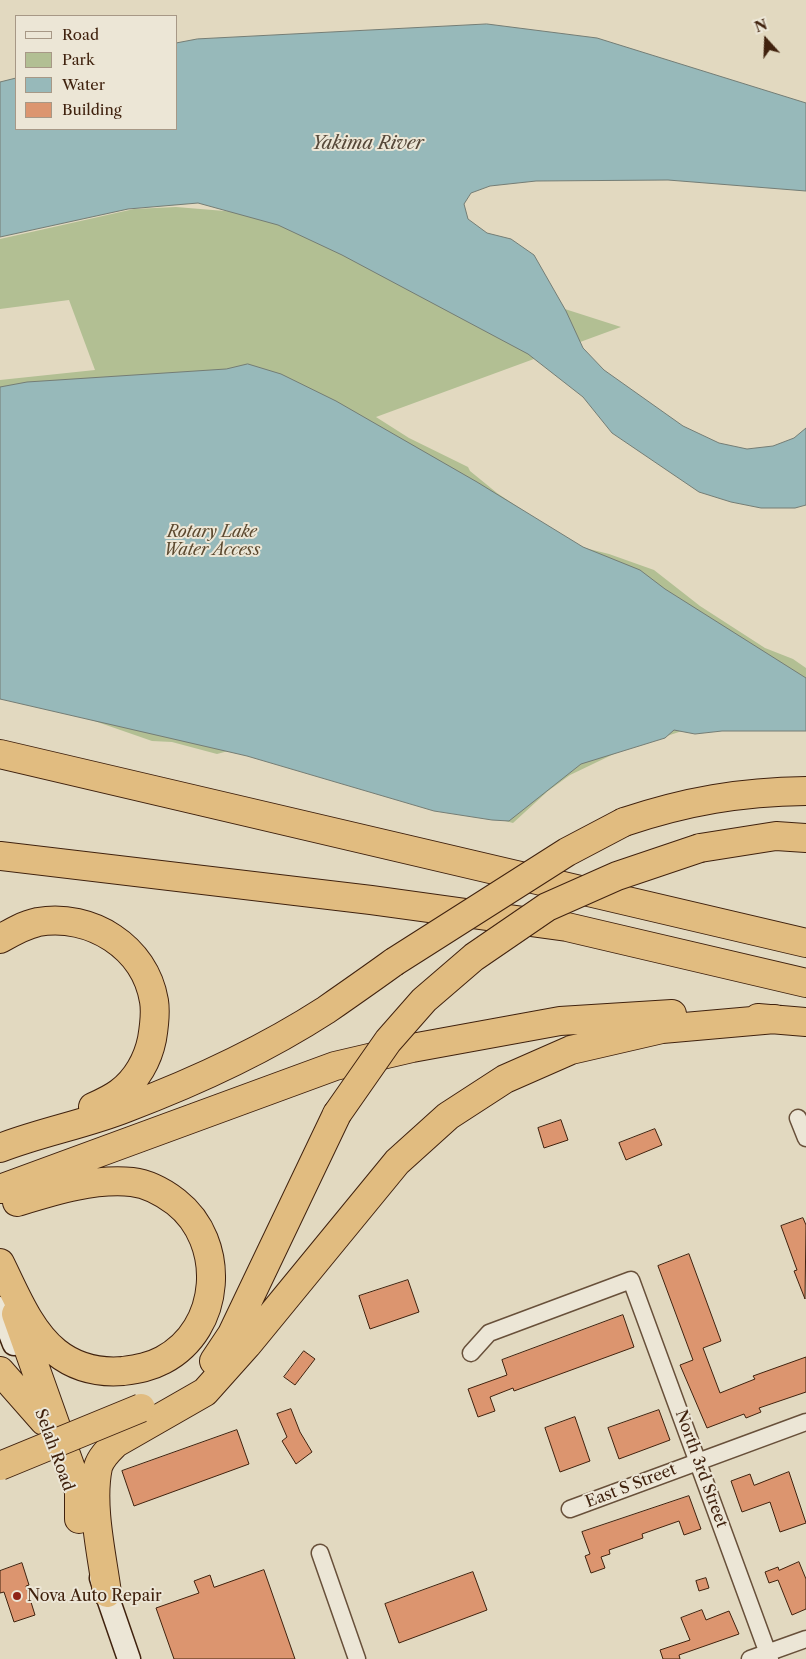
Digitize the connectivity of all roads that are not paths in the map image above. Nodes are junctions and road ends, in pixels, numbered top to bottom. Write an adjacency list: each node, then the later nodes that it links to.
1 (0, 754): 6 (highway)
2 (806, 791): 11 (highway, bridge)
3 (806, 838): 25 (highway, bridge)
4 (0, 856): 7 (highway)
5 (0, 939): 11 (highway)
6 (806, 943)
7 (806, 983)
8 (775, 1019): 9 (highway); 14 (highway); 29 (highway)
9 (806, 1022)
10 (798, 1118): 12 (street)
11 (34, 1135): 13 (highway)
12 (806, 1138)
13 (0, 1148)
14 (42, 1185): 15 (highway); 16 (highway); 17 (highway)
15 (0, 1189)
16 (0, 1206)
17 (0, 1263)
18 (0, 1269): 27 (highway)
19 (0, 1308): 22 (main road, Selah Road)
20 (471, 1353): 24 (street, North 3rd Street)
21 (0, 1371): 22 (highway)
22 (44, 1421): 27 (main road, Selah Road)
23 (806, 1422): 24 (street, East S Street)
24 (698, 1461): 26 (street, East S Street); 31 (street, North 3rd Street)
25 (0, 1466)
26 (570, 1509)
27 (80, 1519): 29 (main road, Selah Road)
28 (320, 1553): 33 (street)
29 (106, 1593): 32 (main road, Selah Road)
30 (806, 1638): 31 (street)
31 (769, 1656): 34 (street)
32 (129, 1659)
33 (357, 1659)
34 (750, 1659)

